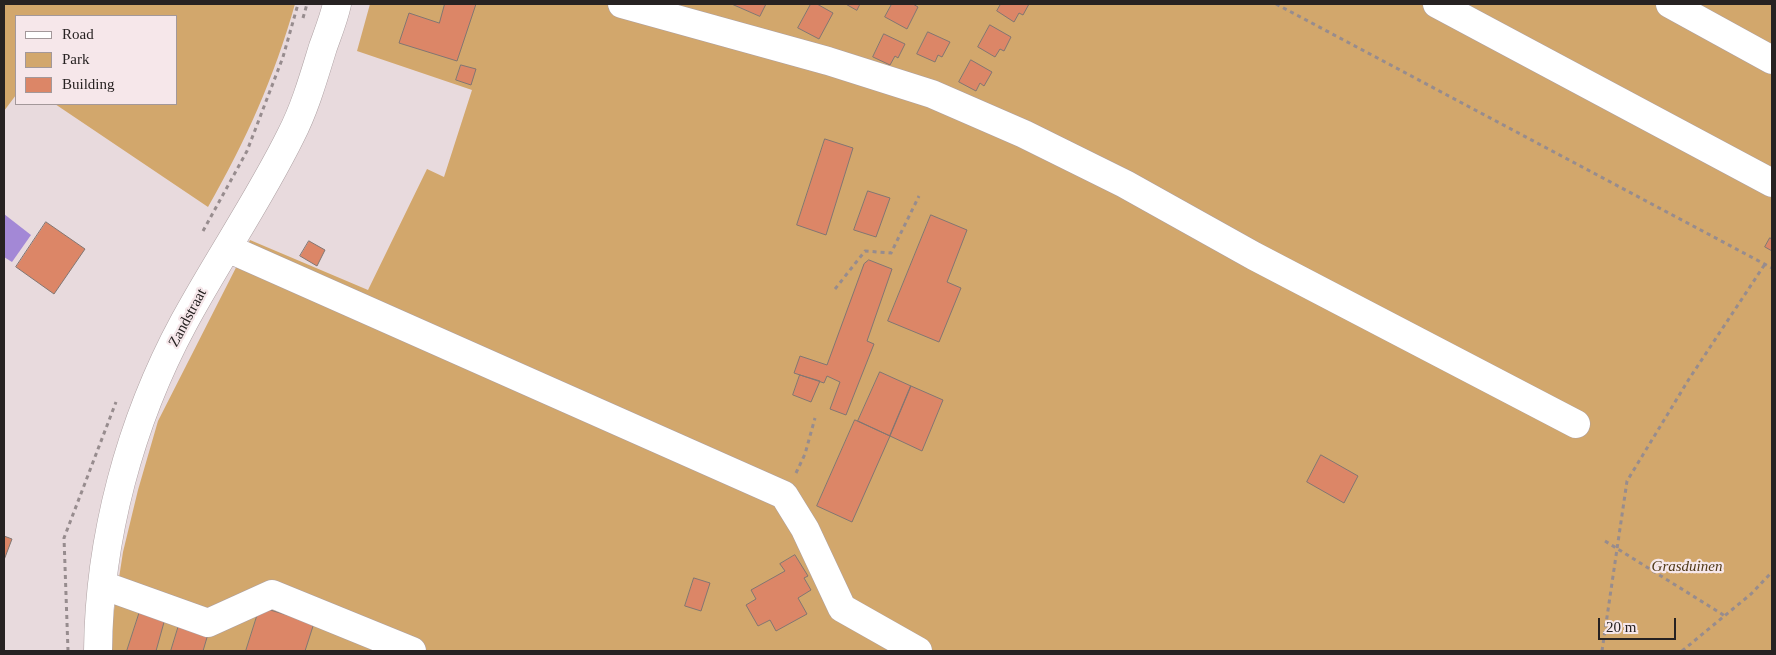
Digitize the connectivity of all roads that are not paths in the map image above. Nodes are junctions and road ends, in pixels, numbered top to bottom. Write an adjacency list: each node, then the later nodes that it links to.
1 (337, 4): 7 (street, Zandstraat)
2 (622, 4): 8 (street)
3 (1437, 4): 6 (street)
4 (1670, 4): 5 (street)
5 (1772, 60)
6 (1772, 183)
7 (227, 248): 9 (street, Zandstraat); 10 (street)
8 (1576, 424)
9 (102, 585): 11 (street, Zandstraat); 12 (street)
10 (886, 643): 13 (street)
11 (98, 651)
12 (412, 651)
13 (918, 651)

